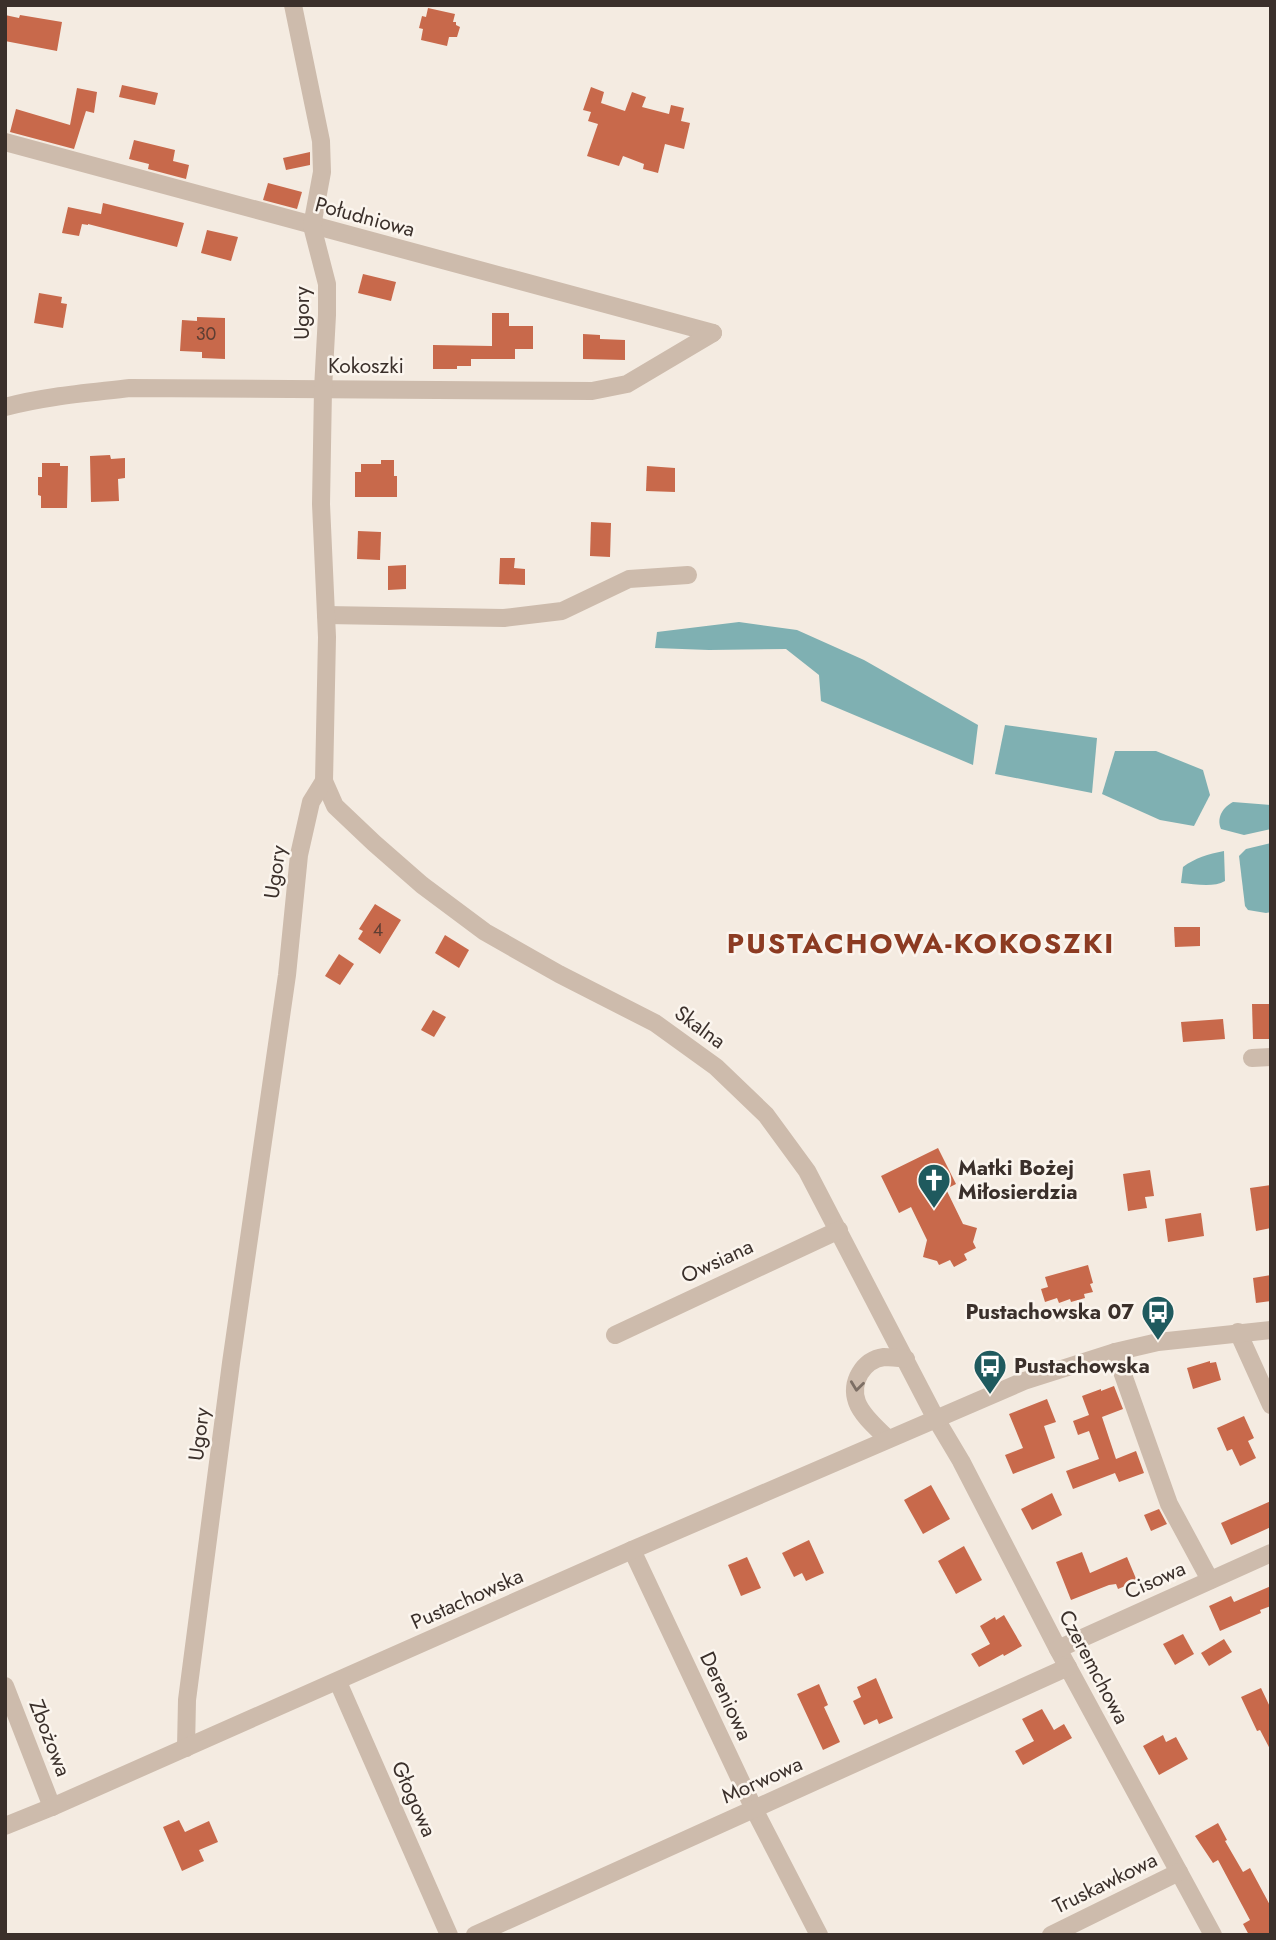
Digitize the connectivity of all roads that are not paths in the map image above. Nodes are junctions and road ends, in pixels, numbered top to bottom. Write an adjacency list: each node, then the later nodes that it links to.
1 (293, 5): 3 (street, Ugory)
2 (5, 142): 3 (street, Południowa)
3 (312, 226): 4 (street, Południowa); 5 (street, Ugory)
4 (713, 333): 5 (street, Kokoszki)
5 (323, 388): 6 (street, Kokoszki); 8 (street, Ugory)
6 (5, 407)
7 (688, 575): 8 (street)
8 (326, 615): 9 (street, Ugory)
9 (324, 781): 12 (street, Skalna); 28 (street, Ugory)
10 (1271, 1057): 11 (street)
11 (1252, 1058)
12 (839, 1230): 15 (street, Owsiana); 17 (street, Skalna)
13 (1271, 1330): 14 (street, Pustachowska)
14 (1238, 1332): 16 (street, Pustachowska); 18 (street)
15 (615, 1335)
16 (1115, 1352): 19 (street, Pustachowska); 23 (street)
17 (906, 1359): 19 (street, Skalna); 20 (street, one-way to 20)
18 (1271, 1405)
19 (936, 1419): 20 (street, Pustachowska); 24 (street, Czeremchowa)
20 (888, 1439): 21 (street, Pustachowska)
21 (632, 1550): 26 (street, Pustachowska); 30 (street, Dereniowa)
22 (1271, 1553): 23 (street, Cisowa)
23 (1210, 1580): 24 (street, Cisowa)
24 (1058, 1649): 25 (street, Czeremchowa)
25 (1068, 1667): 30 (street, Morwowa); 32 (street, Czeremchowa)
26 (338, 1682): 28 (street, Pustachowska); 33 (street, Głogowa)
27 (5, 1686): 29 (street, Zbożowa)
28 (186, 1748): 29 (street, Pustachowska)
29 (52, 1807): 31 (street, Pustachowska)
30 (754, 1809): 34 (street, Morwowa); 35 (street, Dereniowa)
31 (5, 1826)
32 (1179, 1871): 36 (street, Truskawkowa); 37 (street, Czeremchowa)
33 (449, 1935)
34 (475, 1935)
35 (819, 1935)
36 (1051, 1935)
37 (1213, 1935)

